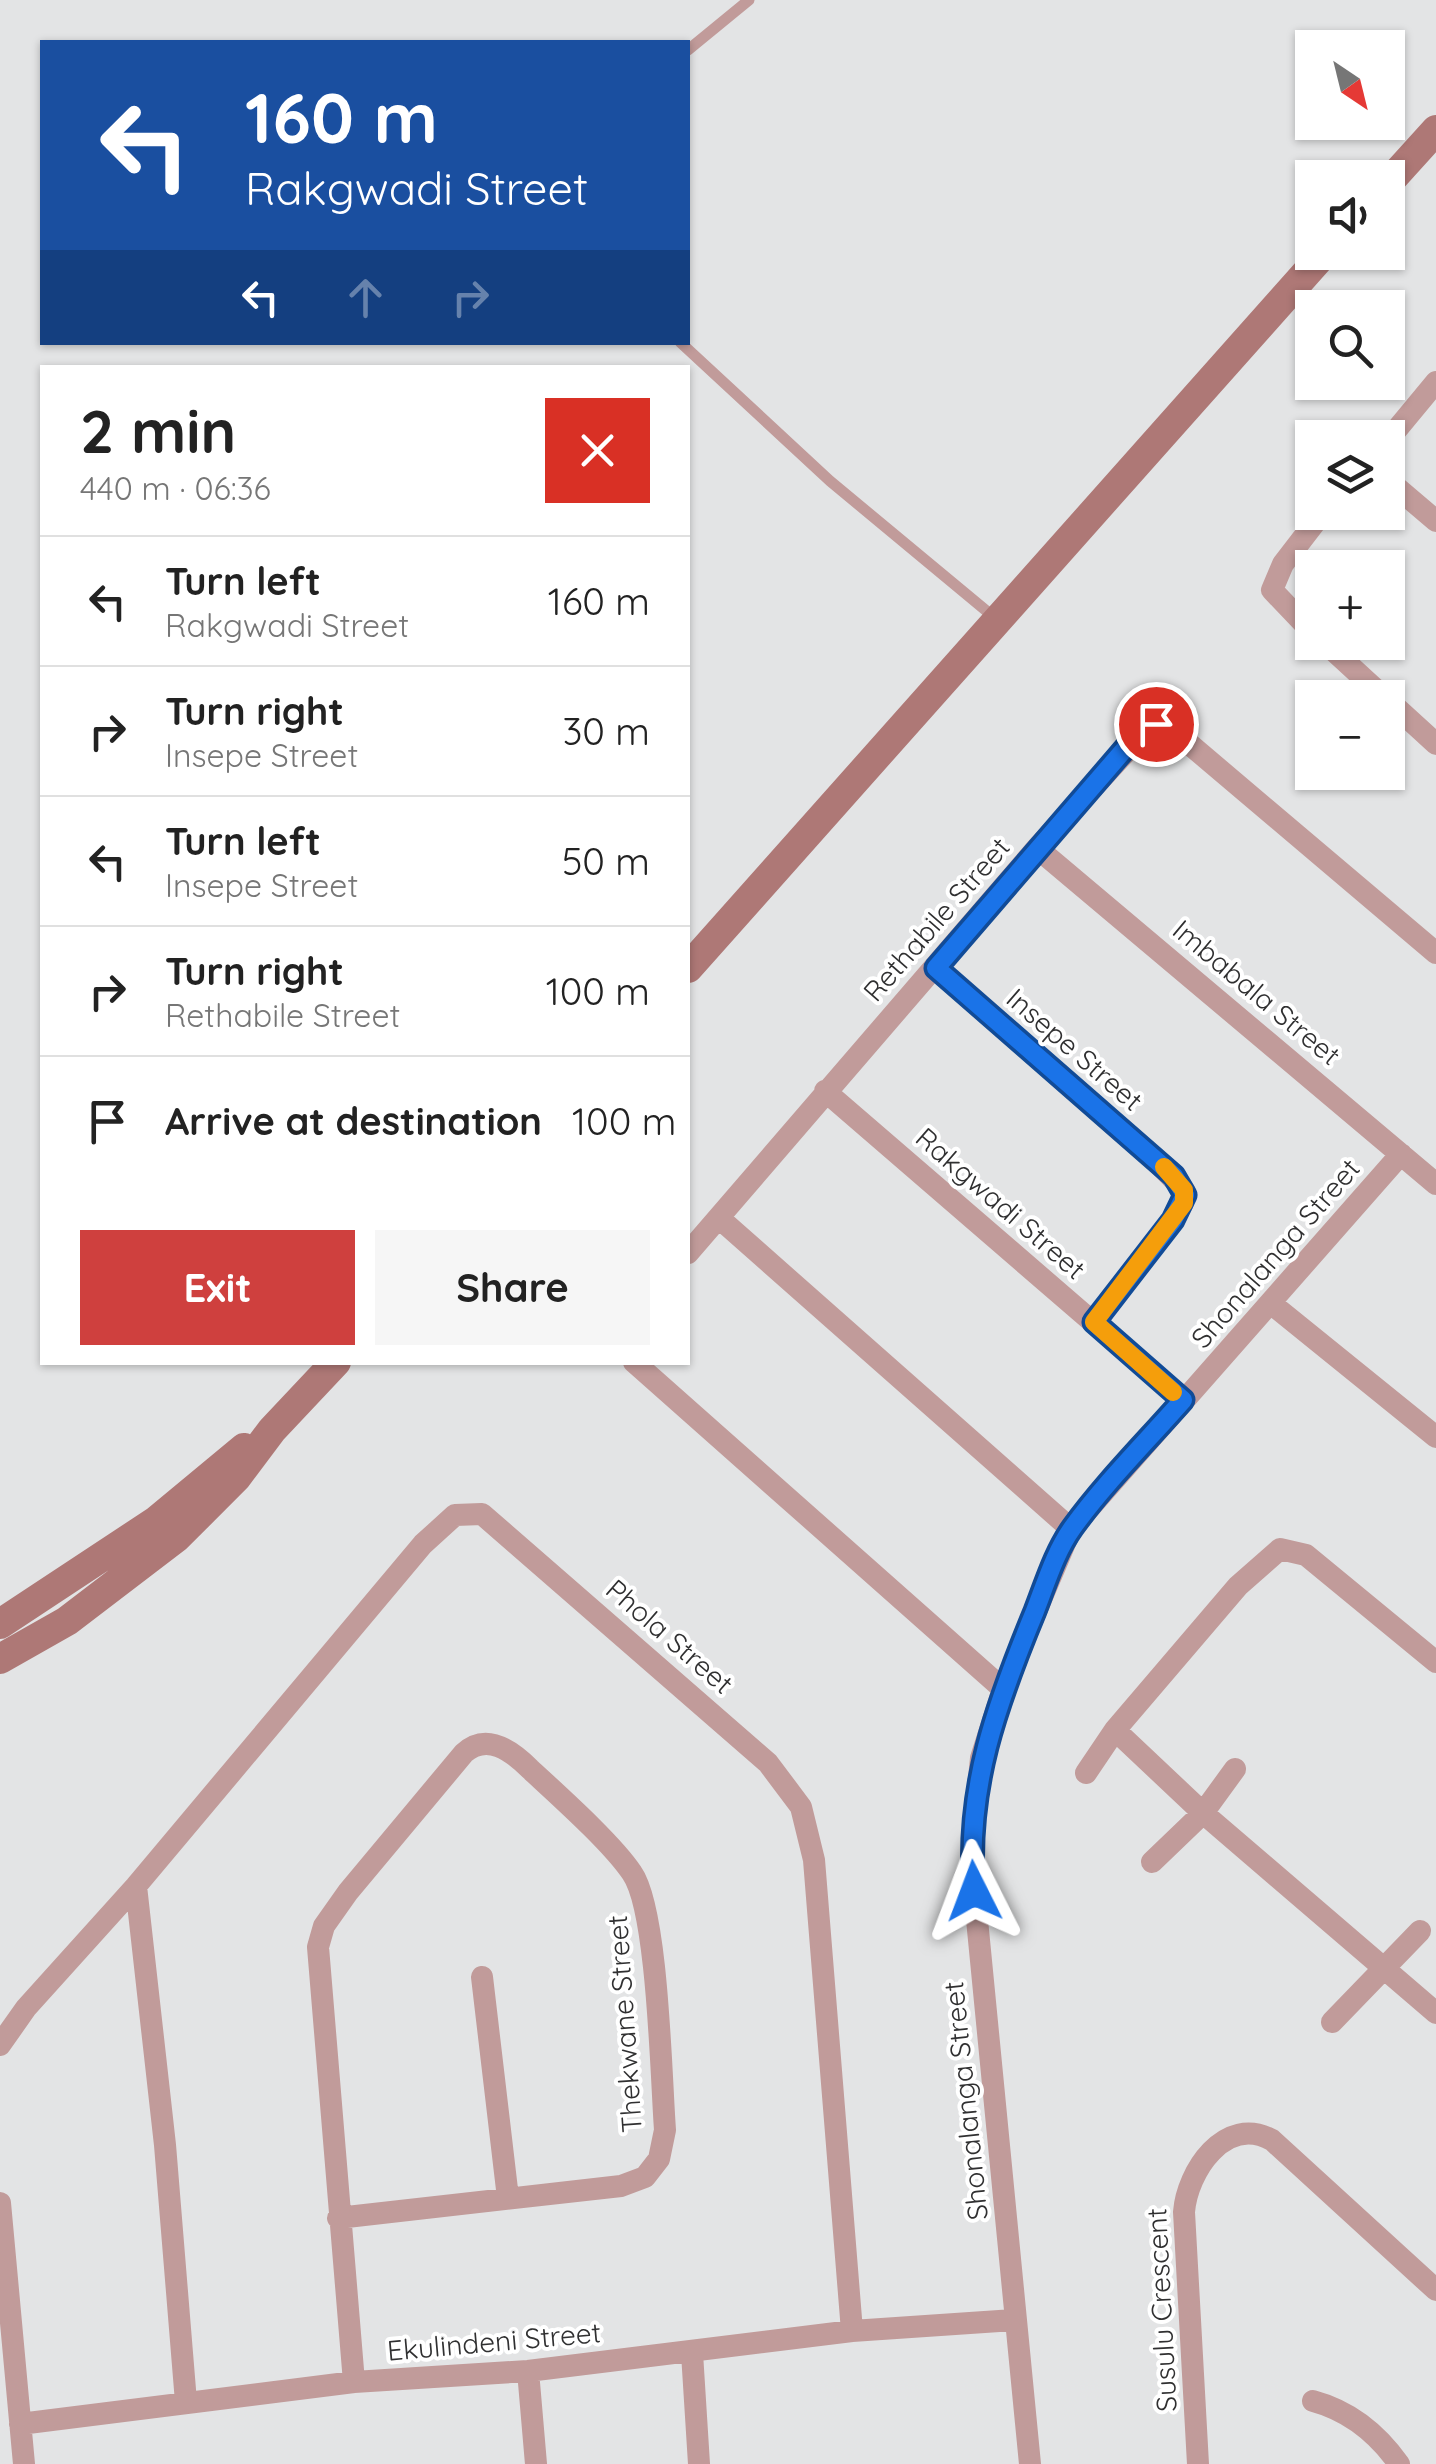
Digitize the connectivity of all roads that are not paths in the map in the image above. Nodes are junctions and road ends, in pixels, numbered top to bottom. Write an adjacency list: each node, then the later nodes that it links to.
1 (748, 0): 2 (lane)
2 (690, 48)
3 (1436, 130): 4 (main road)
4 (1405, 164)
5 (1309, 270): 13 (main road)
6 (683, 345): 13 (lane)
7 (1436, 382): 8 (street)
8 (1405, 420)
9 (1405, 495): 10 (street)
10 (1436, 521)
11 (1309, 530): 12 (street)
12 (1295, 614)
13 (998, 621): 20 (main road)
14 (1344, 660): 15 (street)
15 (1365, 680)
16 (1405, 716): 17 (street)
17 (1436, 744)
18 (1037, 848): 19 (street, Rethabile Street); 21 (street, Rethabile Street); 23 (street, Imbabala Street)
19 (1436, 954)
20 (690, 966)
21 (936, 968): 22 (street, Rethabile Street); 28 (street, Insepe Street)
22 (824, 1091): 25 (street, Rethabile Street); 28 (street, Rakgwadi Street)
23 (1401, 1154): 24 (street, Imbabala Street); 27 (street, Shonalanga Street)
24 (1436, 1184)
25 (718, 1218): 26 (street, Rethabile Street); 34 (street)
26 (690, 1250)
27 (1273, 1305): 31 (street, Shonalanga Street); 33 (street)
28 (1094, 1322): 31 (street, Rakgwadi Street)
29 (333, 1365): 32 (main road)
30 (637, 1365): 38 (street)
31 (1183, 1400): 34 (street, Shonalanga Street)
32 (272, 1430): 35 (main road); 36 (main road)
33 (1436, 1437)
34 (1071, 1529): 38 (street, Shonalanga Street)
35 (0, 1624)
36 (0, 1659)
37 (1436, 1662): 39 (street)
38 (1003, 1689): 55 (street, Shonalanga Street)
39 (1115, 1730): 41 (street); 42 (street)
40 (1235, 1769): 42 (street)
41 (1086, 1773)
42 (1202, 1812): 43 (street); 46 (street)
43 (1152, 1862)
44 (136, 1886): 50 (street, Phola Street); 56 (street, Phola Street); 60 (street)
45 (1420, 1931): 46 (street)
46 (1384, 1968): 48 (street); 49 (street)
47 (482, 1977): 51 (street)
48 (1436, 2013)
49 (1332, 2022)
50 (0, 2045)
51 (508, 2198): 53 (street, Thekwane Street); 53 (street, Thekwane Street)
52 (0, 2203): 62 (street)
53 (338, 2218): 59 (street, Thekwane Street)
54 (1436, 2290): 67 (street, Susulu Crescent)
55 (1014, 2320): 56 (street, Ekulindeni Street); 66 (street, Shonalanga Street)
56 (852, 2331): 57 (street, Ekulindeni Street)
57 (692, 2352): 58 (street, Ekulindeni Street); 65 (street)
58 (528, 2371): 59 (street, Ekulindeni Street); 64 (street)
59 (354, 2382): 60 (street, Ekulindeni Street)
60 (186, 2402): 62 (street, Ekulindeni Street)
61 (1313, 2402): 68 (street)
62 (20, 2424): 63 (street)
63 (24, 2464)
64 (536, 2464)
65 (699, 2464)
66 (1030, 2464)
67 (1198, 2464)
68 (1399, 2464)

